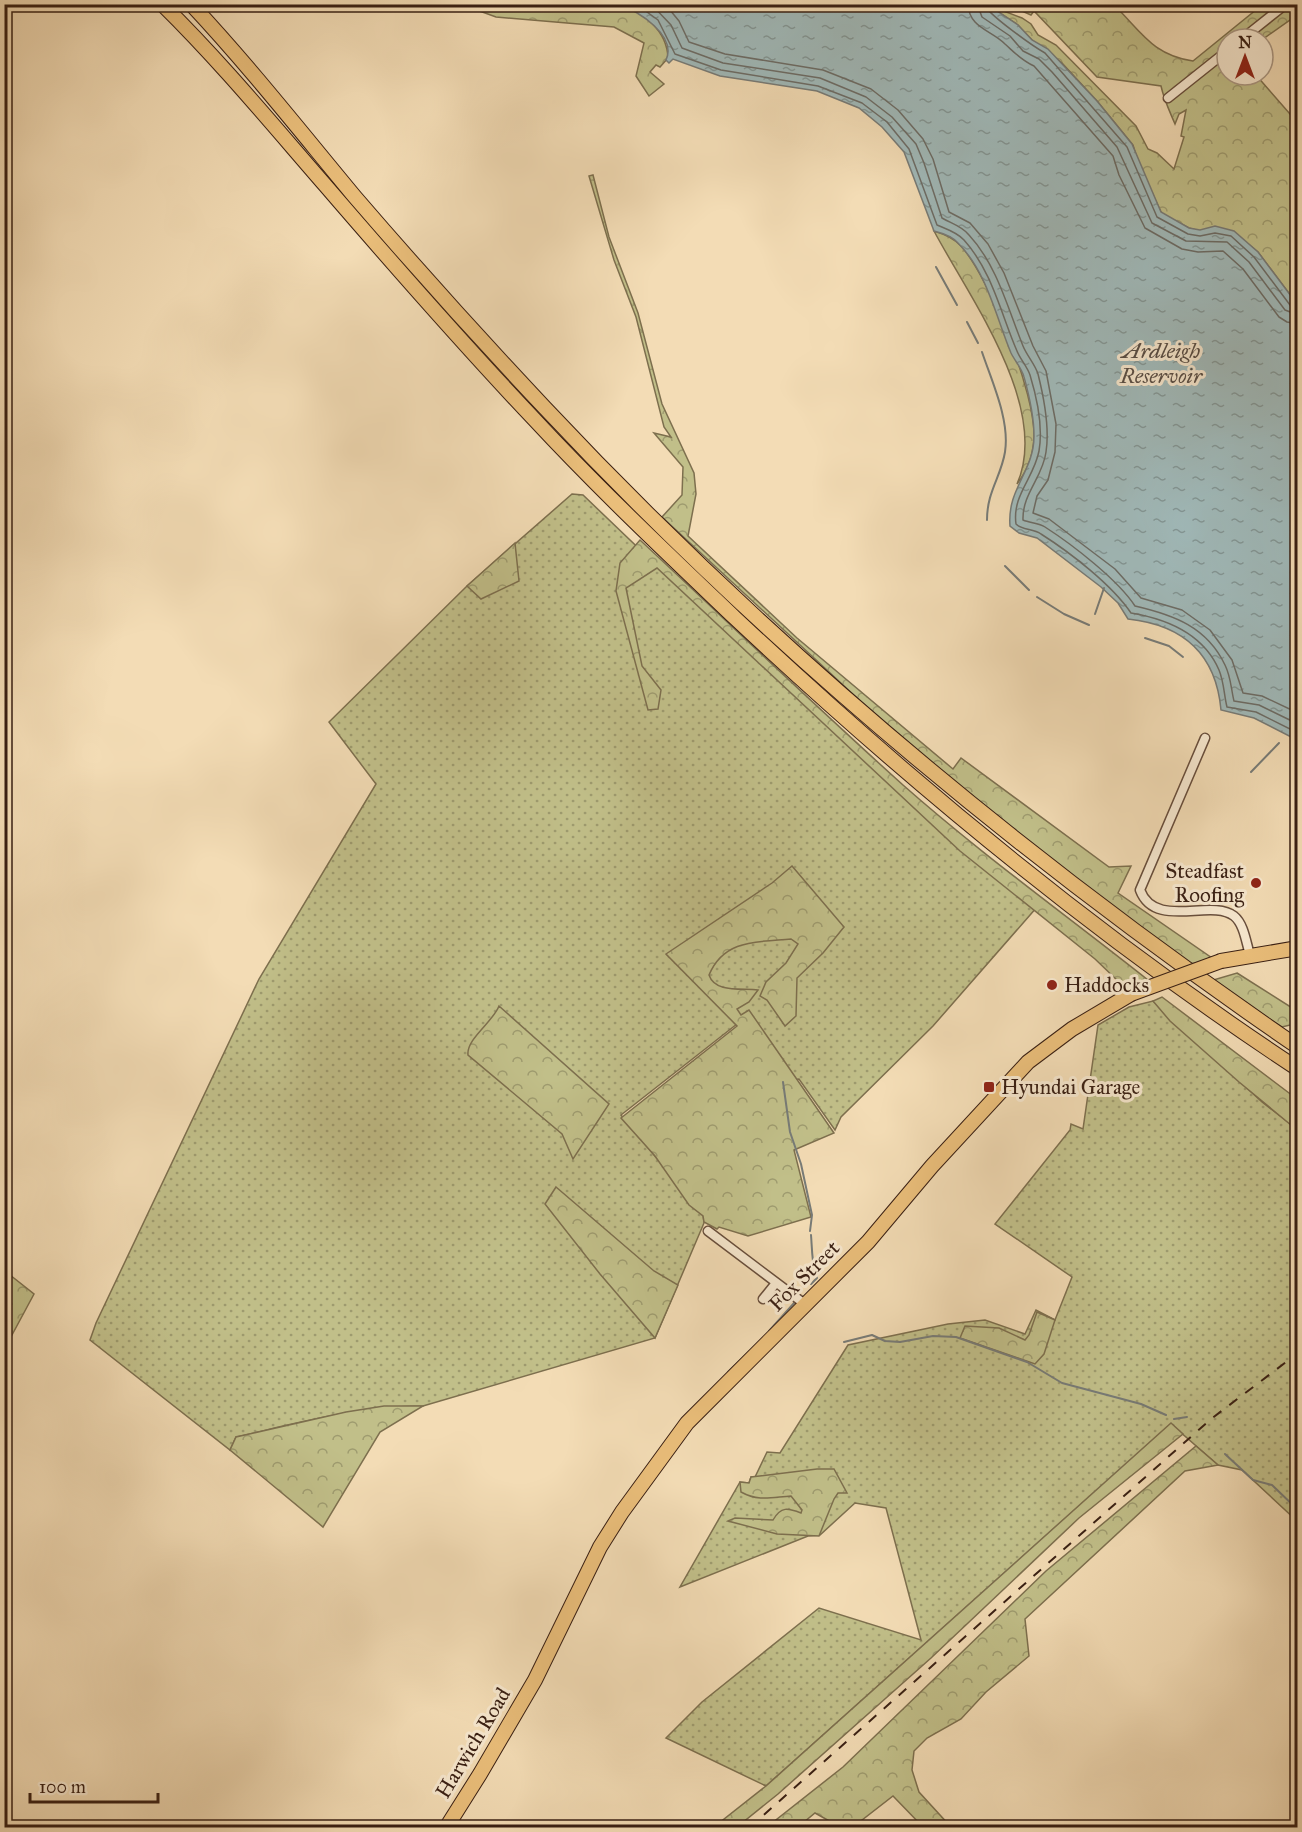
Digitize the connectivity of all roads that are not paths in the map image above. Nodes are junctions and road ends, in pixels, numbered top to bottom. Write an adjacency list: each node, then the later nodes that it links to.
1 (162, 4): 11 (main road)
2 (191, 4): 10 (main road)
3 (1284, 5): 4 (street)
4 (1257, 27)
5 (1215, 61): 6 (street)
6 (1168, 98)
7 (1205, 738): 9 (street)
8 (1298, 948): 9 (main road, Fox Street)
9 (1250, 955): 15 (main road, Fox Street, bridge)
10 (1298, 1047)
11 (1298, 1069)
12 (708, 1231): 13 (street)
13 (776, 1282): 14 (street); 15 (street)
14 (763, 1299)
15 (799, 1301): 16 (main road, Fox Street)
16 (535, 1680): 17 (main road, Harwich Road)
17 (446, 1827)

